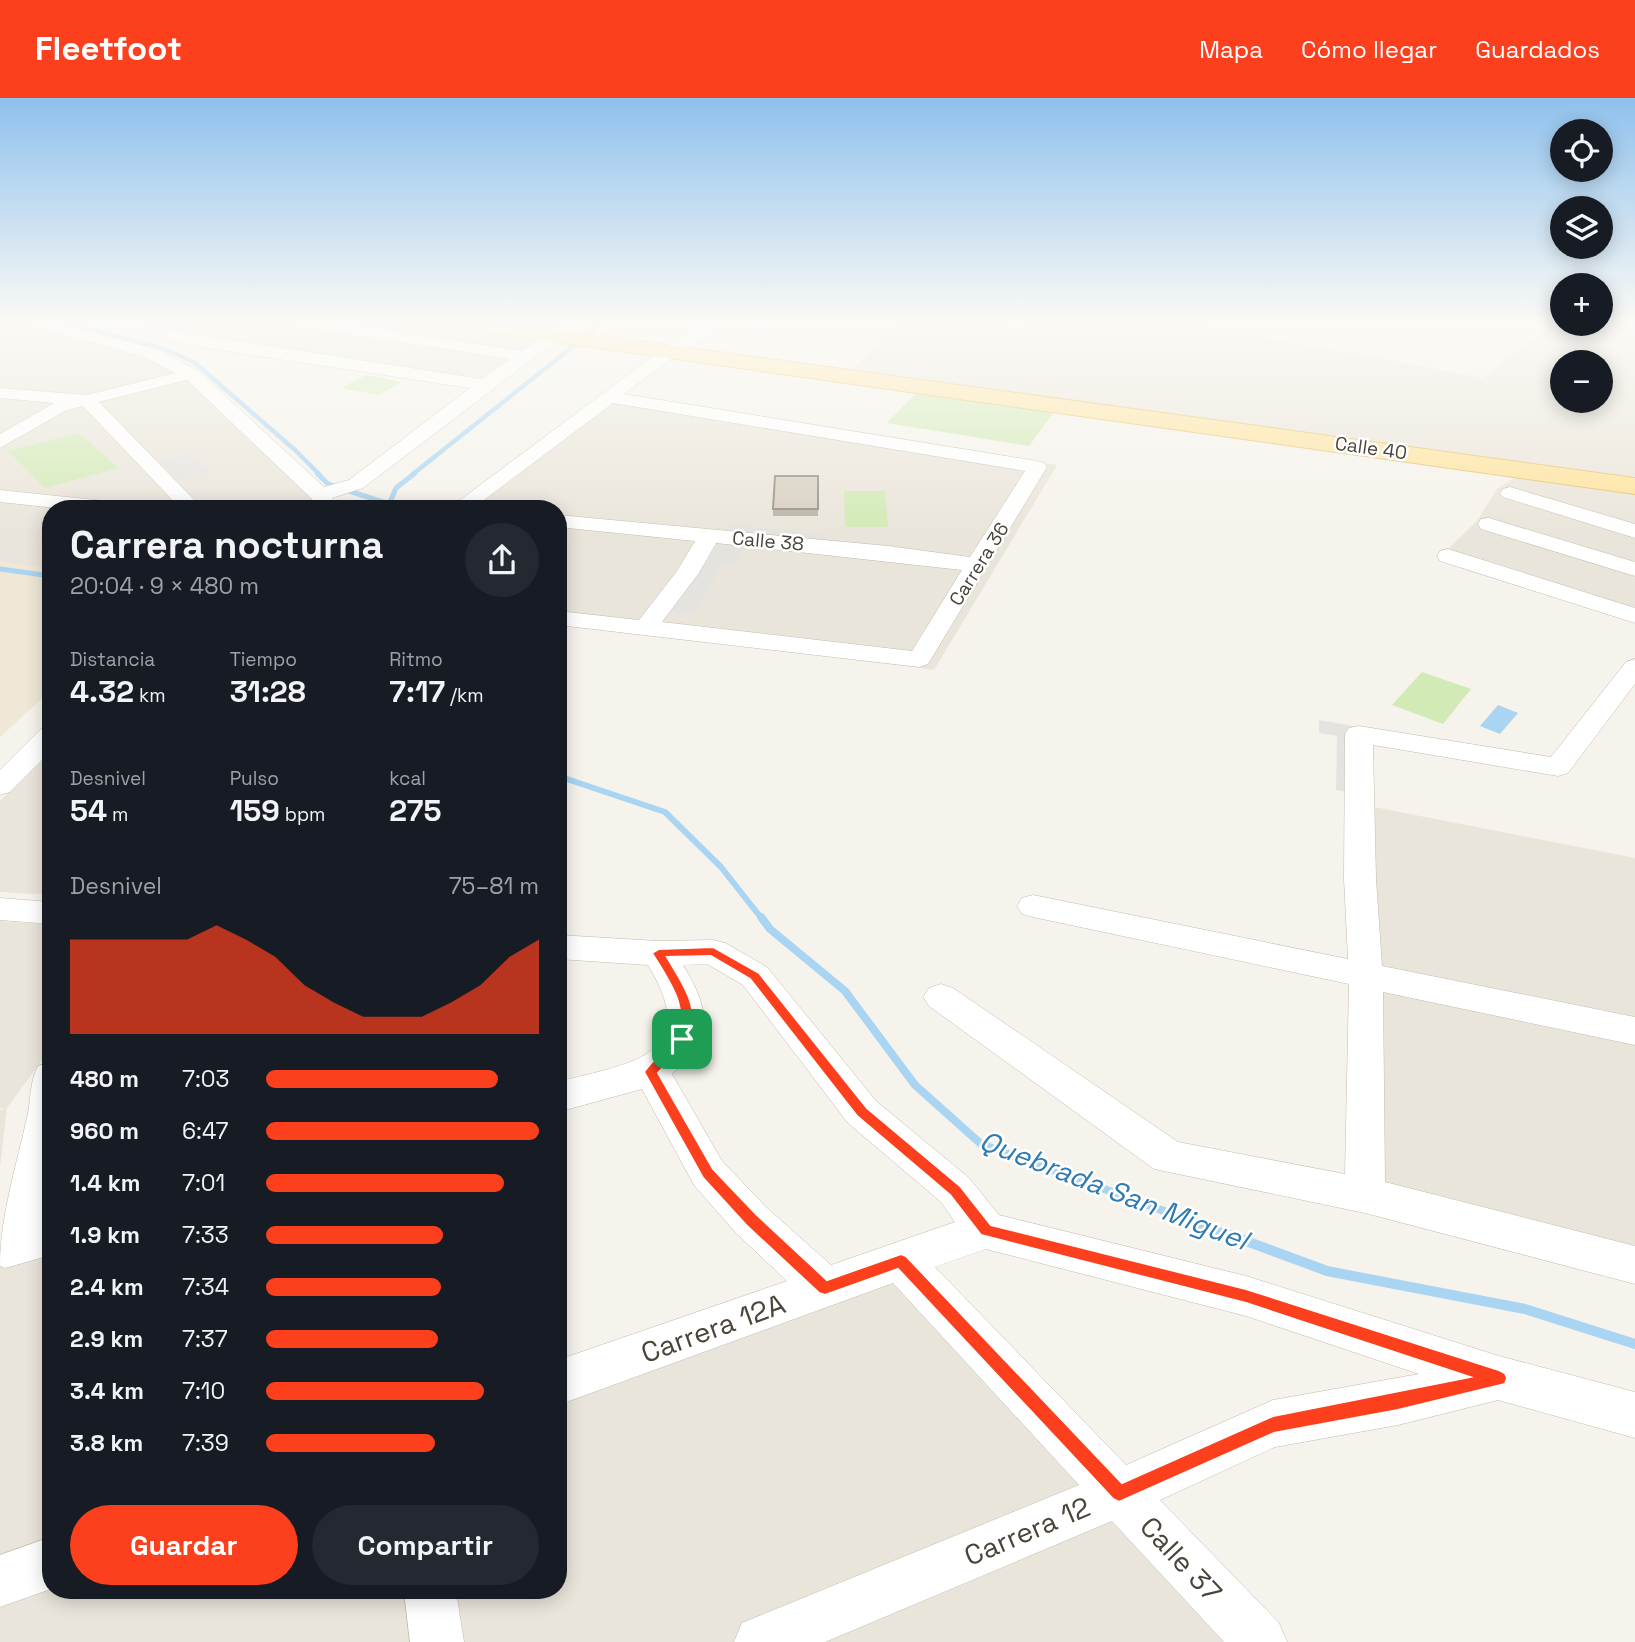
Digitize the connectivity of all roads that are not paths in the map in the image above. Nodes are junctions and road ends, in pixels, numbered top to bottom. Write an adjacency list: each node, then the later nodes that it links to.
1 (119, 392): 8 (street)
2 (211, 392): 13 (street)
3 (476, 392): 13 (street)
4 (625, 392): 7 (street)
5 (976, 392): 10 (main road, Calle 40)
6 (0, 393): 8 (street)
7 (616, 399): 16 (street); 17 (street); 23 (street, Carrera 36)
8 (87, 400): 9 (street); 15 (street)
9 (0, 442)
10 (1635, 483)
11 (1510, 493): 20 (street)
12 (0, 496): 14 (street)
13 (327, 499)
14 (42, 500)
15 (184, 500)
16 (472, 500)
17 (491, 500)
18 (567, 522): 21 (street, Calle 38)
19 (1489, 524): 24 (street)
20 (1635, 531)
21 (709, 535): 23 (street, Calle 38); 27 (street)
22 (1448, 556): 25 (street)
23 (978, 565): 27 (street, Carrera 36)
24 (1635, 569)
25 (1635, 616)
26 (567, 619): 27 (street)
27 (646, 627)
28 (1635, 667): 36 (street)
29 (42, 744): 30 (street)
30 (0, 786)
31 (1032, 906): 36 (street)
32 (0, 909): 33 (street)
33 (42, 912)
34 (567, 948): 35 (street)
35 (659, 953): 39 (street); 43 (street)
36 (1366, 976): 38 (street); 42 (street)
37 (941, 996): 42 (street)
38 (1635, 1031)
39 (651, 1072): 40 (street); 47 (street)
40 (567, 1095)
41 (42, 1142): 44 (street)
42 (1365, 1195): 46 (street)
43 (986, 1230): 45 (street, Carrera 12A); 48 (street)
44 (24, 1244)
45 (901, 1261): 47 (street, Carrera 12A); 51 (street, Calle 37)
46 (1635, 1265)
47 (825, 1288): 49 (street, Carrera 12A)
48 (1499, 1378): 50 (street); 51 (street, Carrera 12)
49 (567, 1380)
50 (1635, 1415)
51 (1119, 1493): 56 (street, Carrera 12); 57 (street, Calle 37)
52 (42, 1566): 53 (street)
53 (0, 1581)
54 (431, 1599): 55 (street)
55 (437, 1642)
56 (761, 1642)
57 (1260, 1642)

